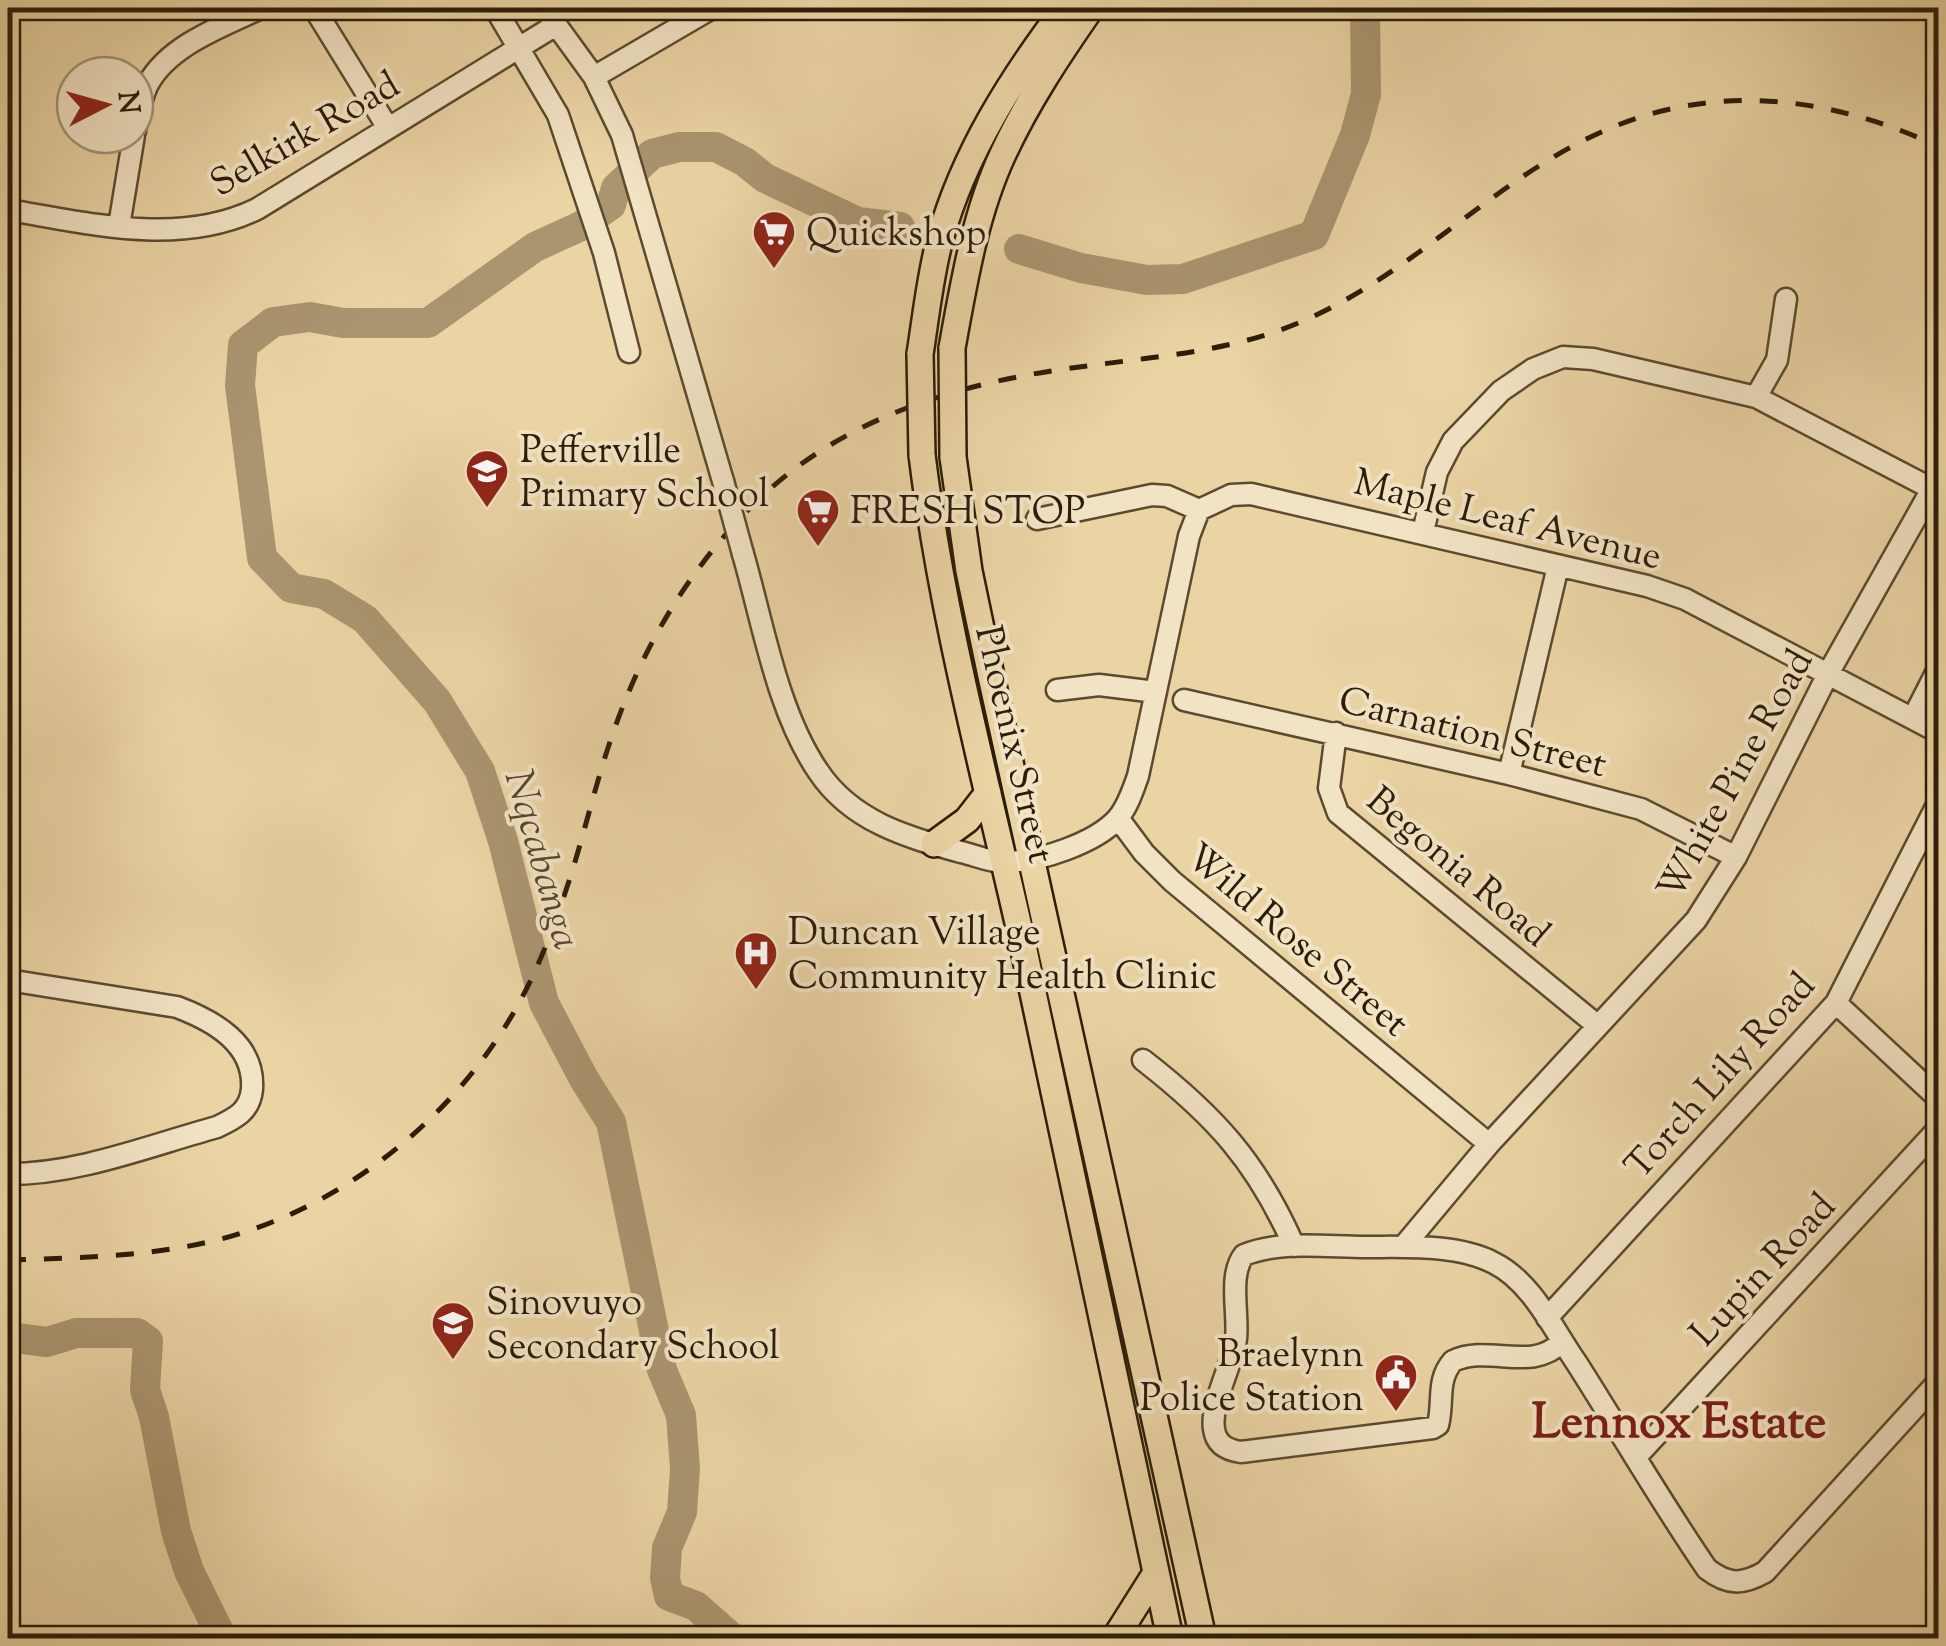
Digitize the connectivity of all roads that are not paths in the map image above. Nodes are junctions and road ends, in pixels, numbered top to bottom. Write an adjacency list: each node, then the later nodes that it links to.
1 (261, 8): 9 (street)
2 (314, 8): 11 (street)
3 (494, 8): 8 (street)
4 (712, 8): 10 (street)
5 (1065, 8): 32 (main road, Phoenix Street, bridge)
6 (1091, 8): 37 (main road, Phoenix Street, bridge)
7 (550, 16): 8 (street, Selkirk Road); 10 (street)
8 (519, 46): 11 (street, Selkirk Road); 16 (street)
9 (155, 74)
10 (594, 77): 35 (street, bridge)
11 (388, 128): 14 (street, Selkirk Road)
12 (130, 155): 14 (street)
13 (8, 210): 14 (street, Selkirk Road)
14 (119, 226)
15 (1786, 299): 17 (street)
16 (629, 352)
17 (1756, 397): 18 (street); 21 (street)
18 (1935, 490): 24 (street, White Pine Road)
19 (1199, 510): 20 (street); 21 (street, Maple Leaf Avenue); 26 (street)
20 (1038, 519)
21 (1423, 532): 22 (street, Maple Leaf Avenue)
22 (1558, 566): 24 (street, Maple Leaf Avenue); 31 (street)
23 (1938, 669): 28 (street)
24 (1829, 672): 28 (street, Maple Leaf Avenue); 36 (street, White Pine Road)
25 (1057, 690): 26 (street)
26 (1156, 692): 34 (street)
27 (1184, 700): 30 (street, Carnation Street)
28 (1913, 718): 29 (street, Maple Leaf Avenue)
29 (1938, 732)
30 (1336, 733): 31 (street, Carnation Street); 41 (street, Begonia Road)
31 (1509, 774): 36 (street, Carnation Street)
32 (988, 793): 35 (main road); 38 (main road, Phoenix Street)
33 (1938, 803): 40 (street, Torch Lily Road)
34 (1118, 818): 37 (street); 45 (street, Wild Rose Street)
35 (934, 844): 38 (street)
36 (1736, 857): 41 (street, White Pine Road)
37 (1032, 858): 38 (street); 54 (main road, Phoenix Street)
38 (1004, 863): 53 (main road, Phoenix Street)
39 (8, 980): 46 (street)
40 (1836, 1003): 43 (street); 49 (street, Torch Lily Road)
41 (1598, 1026): 45 (street, White Pine Road)
42 (1143, 1060): 47 (street)
43 (1938, 1098)
44 (1938, 1129): 52 (street, Lupin Road)
45 (1489, 1144): 48 (street, White Pine Road)
46 (8, 1174)
47 (1294, 1246): 48 (street); 50 (street)
48 (1402, 1247): 49 (street)
49 (1547, 1318): 50 (street)
50 (1562, 1342): 52 (street)
51 (1938, 1382): 52 (street)
52 (1637, 1456)
53 (1156, 1573): 55 (main road, Phoenix Street); 56 (main road)
54 (1201, 1629): 55 (street)
55 (1165, 1637)
56 (1115, 1638)

